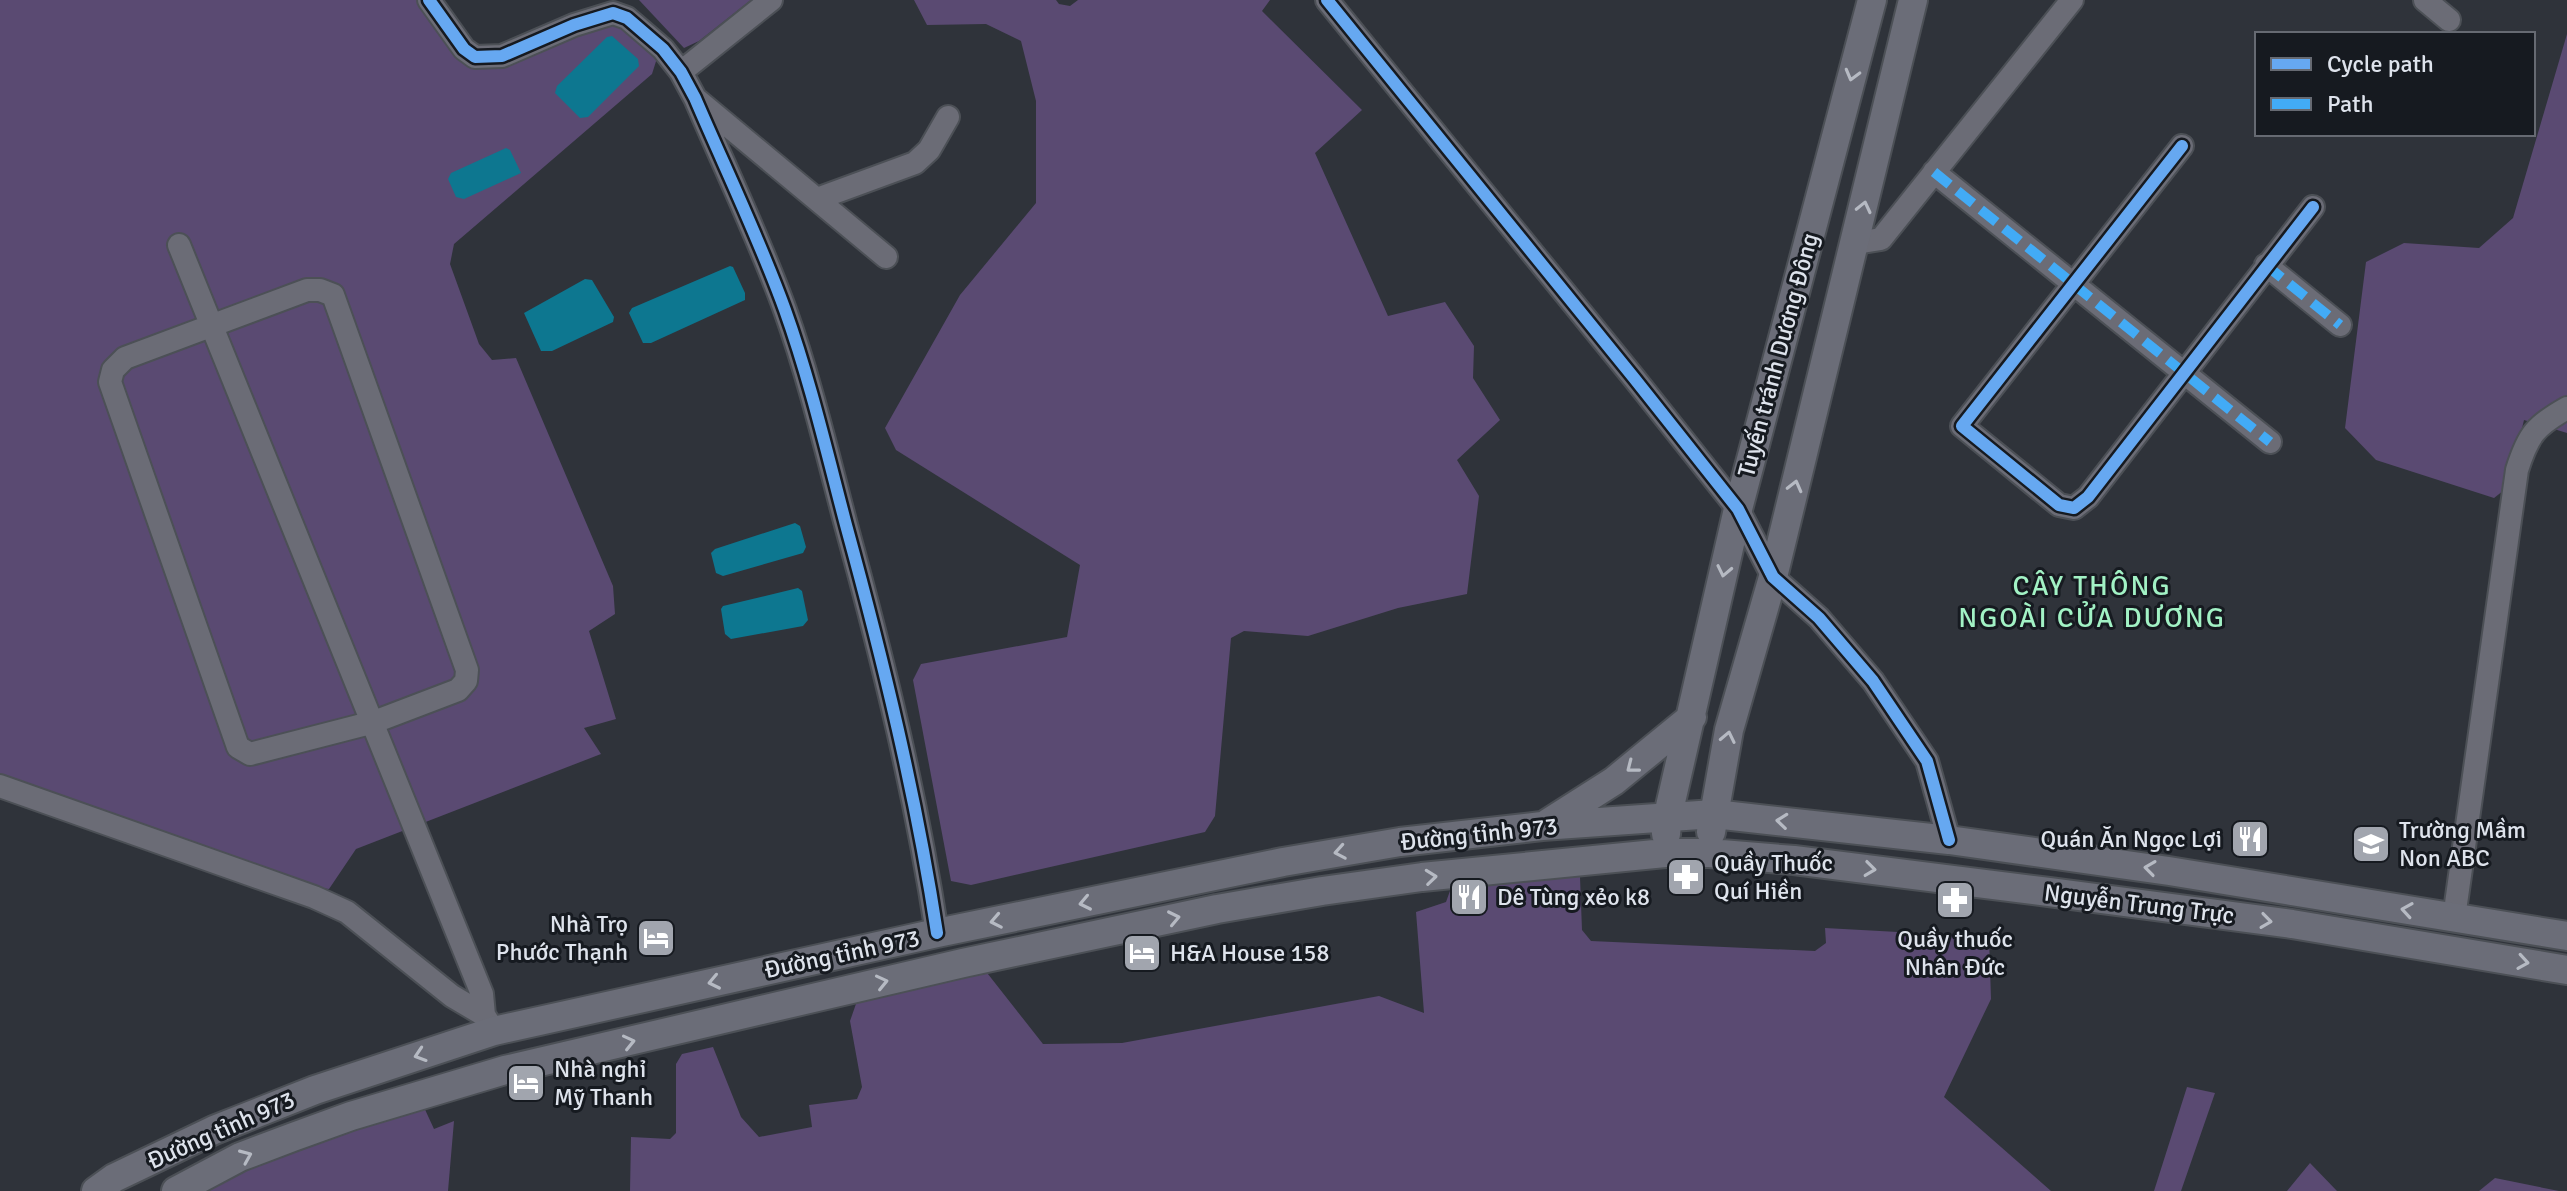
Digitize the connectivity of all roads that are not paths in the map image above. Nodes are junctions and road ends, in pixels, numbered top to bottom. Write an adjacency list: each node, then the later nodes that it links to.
1 (429, 0): 8 (street)
2 (771, 0): 10 (street)
3 (1872, 0): 27 (main road, Tuyến tránh Dương Đông, one-way to 27)
4 (1913, 0): 17 (main road, Tuyến tránh Dương Đông, one-way to 4)
5 (2072, 0): 14 (street)
6 (2425, 0): 9 (street)
7 (1338, 4): 27 (street)
8 (598, 9): 10 (street)
9 (2449, 20)
10 (681, 72): 11 (street)
11 (695, 98): 15 (street); 39 (street)
12 (948, 117): 15 (street)
13 (2182, 146): 21 (street)
14 (1934, 172): 17 (street); 21 (street)
15 (817, 199): 19 (street)
16 (2313, 207): 20 (street)
17 (1856, 243): 28 (main road, Tuyến tránh Dương Đông, one-way to 17)
18 (179, 245): 23 (street)
19 (886, 257)
20 (2266, 265): 22 (street); 24 (street)
21 (2074, 285): 24 (street); 24 (street)
22 (2340, 325)
23 (213, 327): 30 (street); 30 (street); 30 (street)
24 (2183, 372): 26 (street)
25 (2567, 408): 38 (street)
26 (2270, 442)
27 (1738, 509): 28 (street); 29 (main road, Tuyến tránh Dương Đông, one-way to 29)
28 (1773, 577): 32 (main road, Tuyến tránh Dương Đông, one-way to 28); 35 (street)
29 (1692, 717): 33 (main road, Tuyến tránh Dương Đông); 34 (main road, one-way to 34)
30 (374, 722): 42 (street)
31 (0, 786): 42 (street)
32 (1714, 814): 33 (main road, Đường tỉnh 973); 35 (main road, Nguyễn Trung Trực, one-way to 32); 37 (main road, Tuyến tránh Dương Đông)
33 (1668, 815): 34 (main road, Đường tỉnh 973); 36 (main road, Tuyến tránh Dương Đông)
34 (1542, 826): 39 (main road, Đường tỉnh 973, one-way to 39)
35 (1949, 840): 38 (main road, Nguyễn Trung Trực, one-way to 35)
36 (1665, 853): 37 (main road, Đường tỉnh 973); 43 (main road, Đường tỉnh 973, one-way to 36)
37 (1709, 853): 41 (main road, Nguyễn Trung Trực, one-way to 41)
38 (2454, 918): 40 (main road, Nguyễn Trung Trực)
39 (946, 931): 42 (main road, Đường tỉnh 973, one-way to 42)
40 (2567, 936)
41 (2567, 970)
42 (489, 1023): 43 (main road); 44 (main road, Đường tỉnh 973, one-way to 44)
43 (505, 1070): 45 (main road, Đường tỉnh 973, one-way to 43)
44 (96, 1191)
45 (176, 1191)

